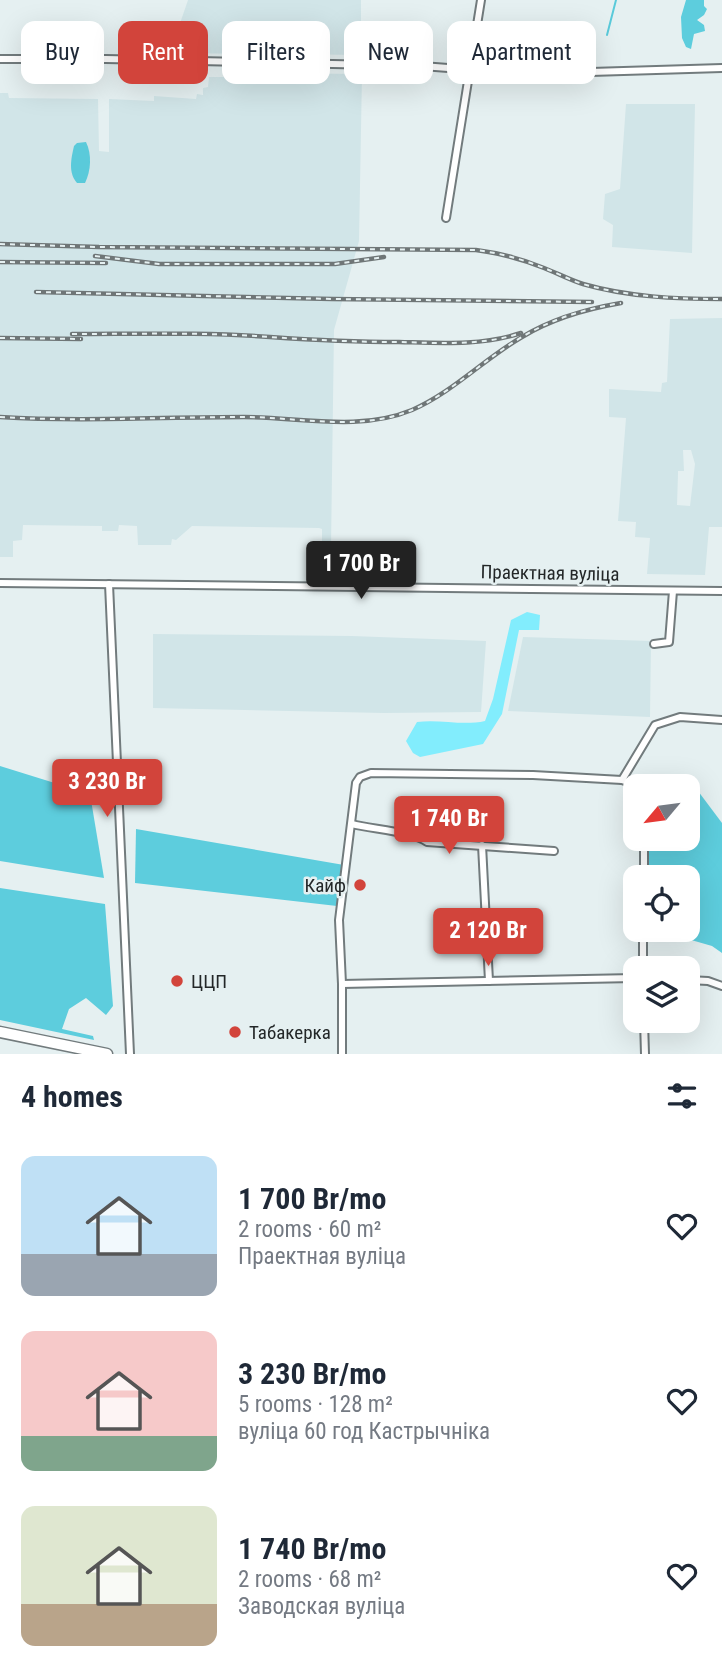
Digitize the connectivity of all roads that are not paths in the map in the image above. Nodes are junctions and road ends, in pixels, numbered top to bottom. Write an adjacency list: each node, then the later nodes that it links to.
1 (481, 0): 2 (street)
2 (477, 21)
3 (0, 59): 4 (street)
4 (447, 68)
5 (722, 68): 6 (street)
6 (596, 72)
7 (467, 84): 8 (street)
8 (446, 218)
9 (0, 583): 10 (street, Праектная вуліца)
10 (109, 584): 11 (street, Праектная вуліца); 27 (street)
11 (673, 590): 12 (street, Праектная вуліца); 13 (street)
12 (722, 591)
13 (654, 644)
14 (722, 720): 15 (street)
15 (622, 780): 16 (street)
16 (352, 824): 17 (street); 22 (street)
17 (482, 845): 18 (street); 20 (street)
18 (554, 851)
19 (623, 978): 20 (street)
20 (489, 981): 22 (street)
21 (700, 981): 23 (street)
22 (342, 985): 28 (street)
23 (722, 986)
24 (0, 1032): 26 (main road)
25 (644, 1033): 29 (street)
26 (107, 1054)
27 (130, 1054)
28 (342, 1054)
29 (645, 1054)

